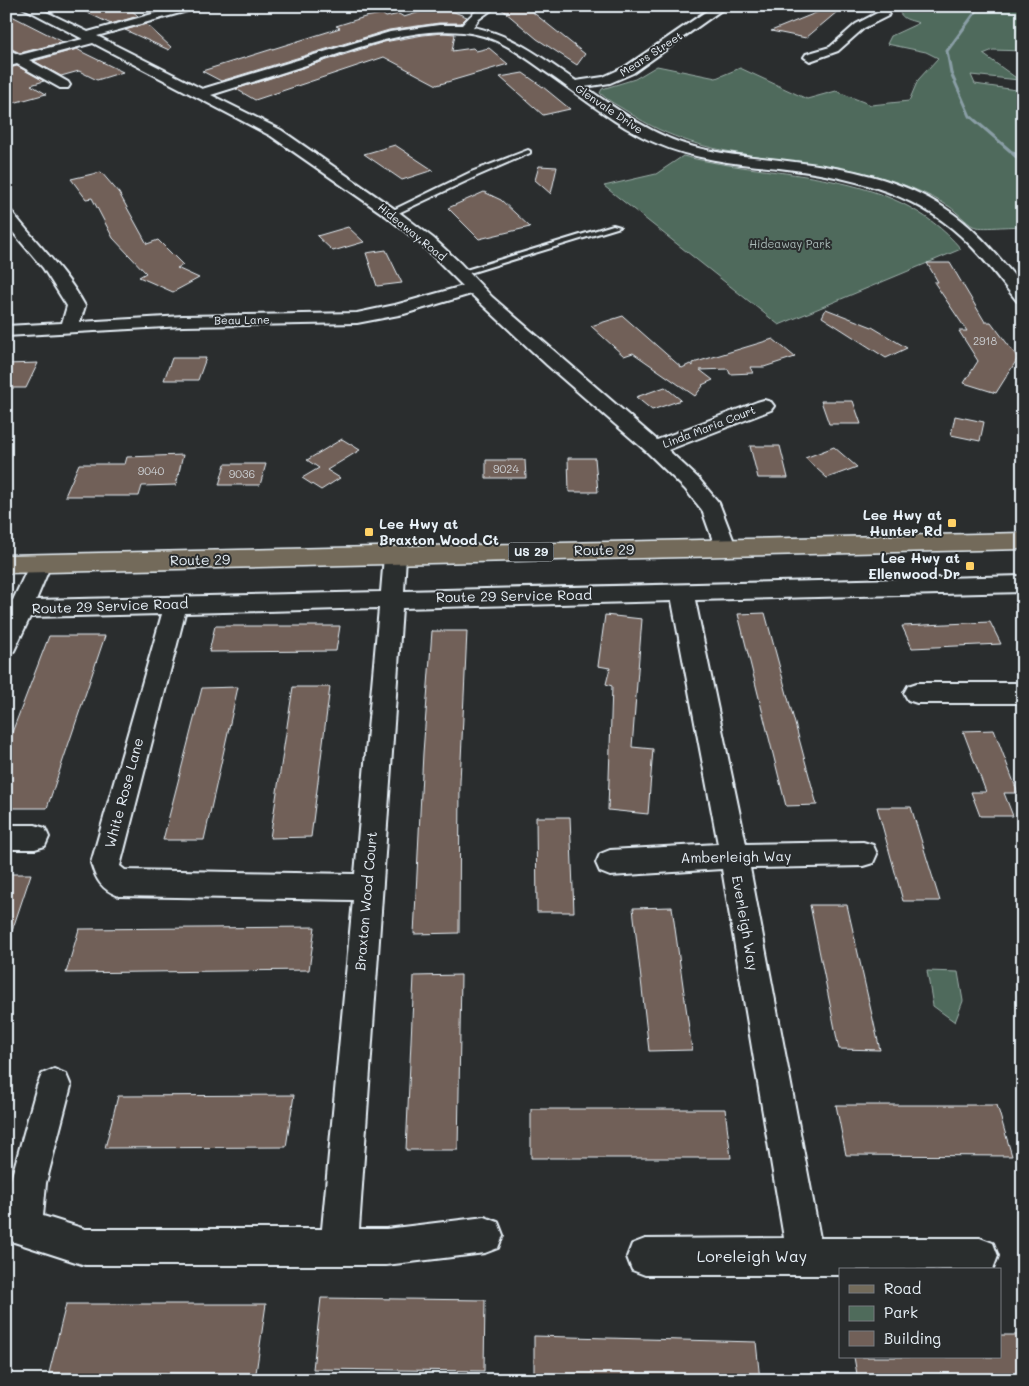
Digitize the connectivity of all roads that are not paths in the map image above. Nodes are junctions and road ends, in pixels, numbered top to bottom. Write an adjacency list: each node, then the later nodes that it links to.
1 (26, 6): 8 (street, Hideaway Road)
2 (194, 6): 8 (street)
3 (492, 6): 7 (street)
4 (887, 6): 10 (street)
5 (700, 7): 6 (street)
6 (719, 8): 14 (street, Mears Street)
7 (465, 29): 14 (street, Glenvale Drive); 15 (street, Glenvale Drive)
8 (90, 37): 11 (street); 15 (street, Hideaway Road)
9 (6, 52): 11 (street)
10 (810, 57)
11 (20, 59): 12 (street); 13 (street)
12 (6, 63)
13 (64, 85)
14 (574, 85): 22 (street, Glenvale Drive)
15 (200, 94): 17 (street, Hideaway Road)
16 (528, 152): 17 (lane)
17 (391, 213): 20 (street, Hideaway Road)
18 (7, 215): 23 (street)
19 (616, 226): 20 (lane)
20 (460, 273): 21 (street, Hideaway Road)
21 (474, 288): 23 (street, Beau Lane); 26 (street, Hideaway Road)
22 (1023, 297)
23 (70, 326): 24 (street, Beau Lane)
24 (6, 331)
25 (764, 406): 26 (street, Linda Maria Court)
26 (654, 448): 28 (street, Hideaway Road)
27 (1023, 541): 28 (main road, Route 29 / US 29)
28 (725, 547): 29 (main road, Route 29 / US 29)
29 (394, 556): 31 (main road, Route 29 / US 29); 34 (street, Braxton Wood Court)
30 (6, 564): 31 (main road, Route 29 / US 29)
31 (40, 564): 36 (street)
32 (1023, 584): 33 (street, Route 29 Service Road)
33 (682, 592): 34 (street, Route 29 Service Road); 43 (street, Everleigh Way)
34 (391, 599): 35 (street, Route 29 Service Road); 45 (street, Braxton Wood Court)
35 (176, 604): 36 (street, Route 29 Service Road); 45 (street, White Rose Lane)
36 (14, 609): 37 (street)
37 (6, 645)
38 (917, 693): 39 (street)
39 (1023, 693)
40 (6, 837): 41 (street)
41 (35, 837)
42 (863, 854): 43 (street, Amberleigh Way)
43 (733, 856): 44 (street, Amberleigh Way); 49 (street, Everleigh Way)
44 (610, 863)
45 (367, 887): 48 (street, Braxton Wood Court)
46 (54, 1086): 48 (street)
47 (485, 1235): 48 (street)
48 (339, 1247)
49 (805, 1256): 50 (street, Loreleigh Way); 51 (street, Loreleigh Way)
50 (980, 1256)
51 (645, 1257)

